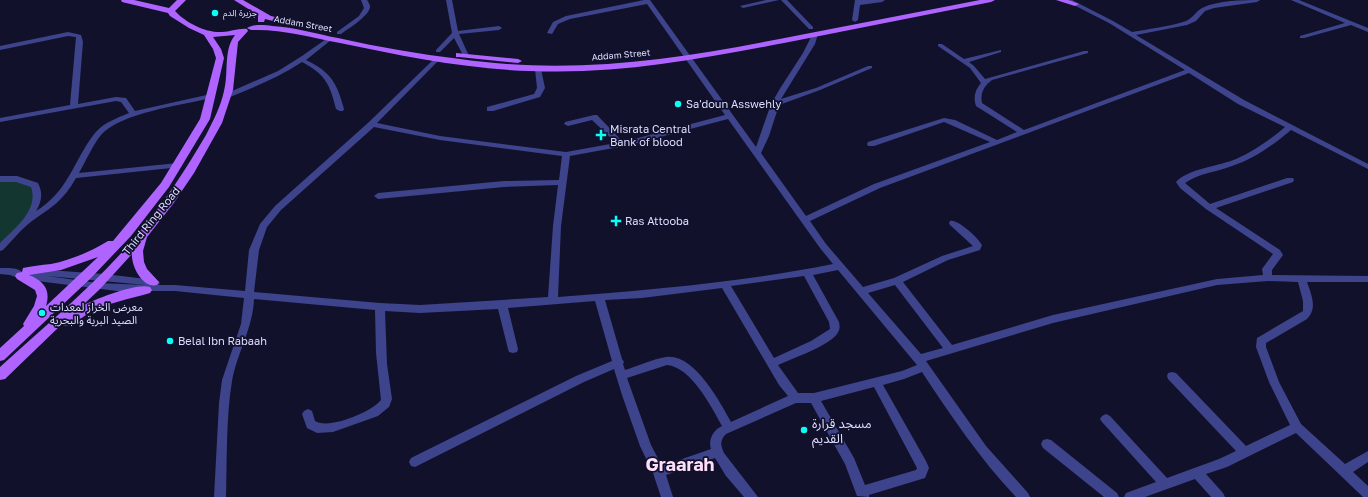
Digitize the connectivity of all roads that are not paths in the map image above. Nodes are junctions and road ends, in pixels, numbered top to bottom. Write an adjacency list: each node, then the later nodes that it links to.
1 (125, 0): 19 (main road)
2 (182, 0): 19 (main road)
3 (238, 0): 20 (main road, Addam Street)
4 (364, 0): 27 (street)
5 (449, 0): 28 (street)
6 (776, 0): 18 (street)
7 (784, 0): 26 (street)
8 (882, 0): 16 (street)
9 (957, 0): 21 (main road, Addam Street)
10 (991, 0): 26 (main road, Addam Street)
11 (1060, 0): 17 (main road)
12 (1067, 0): 17 (street)
13 (1256, 0): 30 (street)
14 (1294, 0): 22 (street)
15 (648, 1): 29 (street); 39 (street)
16 (858, 1): 21 (street)
17 (1078, 2): 30 (street)
18 (743, 6)
19 (171, 11): 31 (main road)
20 (262, 14): 24 (main road, Third Ring Road); 27 (main road, Addam Street)
21 (855, 20): 26 (main road, Addam Street)
22 (1352, 23): 25 (street); 32 (street)
23 (499, 28): 28 (street)
24 (247, 30): 31 (main road, Addam Street); 33 (main road, Addam Street); 47 (main road, Third Ring Road)
25 (1368, 30)
26 (813, 31): 39 (main road, Addam Street); 49 (street)
27 (339, 33): 38 (main road, Addam Street)
28 (455, 33): 38 (street); 40 (street)
29 (550, 33)
30 (1131, 34): 45 (street)
31 (208, 35): 48 (main road, Third Ring Road)
32 (1302, 37)
33 (329, 38): 38 (main road, Addam Street); 41 (street)
34 (940, 46): 42 (street)
35 (0, 48): 50 (street)
36 (999, 51): 42 (street)
37 (1086, 52): 46 (street)
38 (438, 55): 40 (main road, Addam Street); 44 (main road, Addam Street); 56 (street)
39 (687, 55): 40 (main road, Addam Street); 44 (main road, Addam Street); 54 (street)
40 (466, 56)
41 (302, 60): 47 (street); 51 (street)
42 (964, 61): 46 (street)
43 (870, 67): 49 (street)
44 (538, 69): 52 (street)
45 (1189, 71): 58 (street); 59 (street)
46 (984, 83): 59 (street)
47 (227, 95): 73 (main road, Third Ring Road)
48 (211, 96): 53 (street); 65 (main road, Third Ring Road)
49 (775, 104): 64 (street)
50 (74, 105): 53 (street); 55 (street)
51 (340, 109)
52 (490, 109)
53 (133, 114): 67 (street)
54 (730, 116): 61 (street); 64 (street)
55 (0, 120)
56 (372, 124): 63 (street); 96 (street)
57 (568, 124): 61 (street)
58 (1289, 128): 66 (street); 74 (street)
59 (1023, 133): 60 (street)
60 (997, 143): 62 (street); 76 (street)
61 (621, 144): 63 (street)
62 (871, 144)
63 (566, 154): 70 (street)
64 (756, 154): 76 (street)
65 (178, 165): 67 (street); 72 (main road, Third Ring Road)
66 (1368, 167)
67 (73, 176): 75 (street)
68 (0, 179): 75 (street)
69 (1290, 180): 74 (street)
70 (563, 182): 71 (street); 98 (street)
71 (378, 196)
72 (153, 202): 73 (main road); 78 (main road, Third Ring Road)
73 (169, 202): 79 (main road, Third Ring Road)
74 (1209, 207): 87 (street)
75 (28, 220): 80 (street)
76 (804, 220): 81 (street)
77 (953, 223): 90 (street)
78 (128, 233): 83 (main road); 85 (main road, Third Ring Road)
79 (144, 234): 86 (main road, Third Ring Road); 94 (main road)
80 (0, 248)
81 (838, 266): 84 (street); 95 (street)
82 (0, 271): 83 (street)
83 (20, 273): 85 (street); 91 (street); 101 (main road)
84 (807, 273): 92 (street); 107 (street)
85 (87, 275): 86 (street); 91 (main road, Third Ring Road)
86 (104, 277): 93 (main road, Third Ring Road); 94 (street)
87 (1268, 278): 88 (street); 104 (street)
88 (1302, 279): 89 (street); 117 (street)
89 (1368, 279)
90 (896, 281): 95 (street); 104 (street)
91 (78, 284): 93 (street); 101 (main road, Third Ring Road)
92 (725, 285): 97 (street); 107 (street)
93 (96, 286): 94 (street); 102 (main road, Third Ring Road)
94 (150, 286): 96 (street); 102 (main road)
95 (861, 291): 108 (street)
96 (250, 294): 100 (street); 130 (street)
97 (599, 298): 98 (street); 106 (street)
98 (553, 301): 99 (street)
99 (502, 305): 100 (street); 103 (street)
100 (380, 307): 115 (street)
101 (20, 338): 105 (main road, Third Ring Road)
102 (35, 343): 109 (main road, Third Ring Road)
103 (514, 350)
104 (950, 350): 108 (street)
105 (0, 356)
106 (619, 362): 110 (street); 123 (street)
107 (772, 362): 113 (street)
108 (922, 363): 112 (street); 133 (street)
109 (0, 375)
110 (622, 375): 118 (street); 125 (street)
111 (1172, 376): 121 (street)
112 (877, 383): 114 (street); 129 (street)
113 (795, 398): 114 (street); 118 (street)
114 (814, 398): 129 (street)
115 (308, 414)
116 (1106, 419): 127 (street)
117 (1297, 427): 121 (street); 124 (street)
118 (729, 428): 120 (street)
119 (1047, 444): 134 (street)
120 (718, 452): 125 (street); 132 (street)
121 (1244, 452): 126 (street)
122 (1368, 456): 124 (street)
123 (415, 462)
124 (1344, 471): 128 (street)
125 (659, 472): 131 (street)
126 (1197, 473): 127 (street); 136 (street)
127 (1165, 484): 135 (street)
128 (1368, 494)
129 (862, 495)
130 (220, 497)
131 (667, 497)
132 (752, 497)
133 (1024, 497)
134 (1113, 497)
135 (1130, 497)
136 (1219, 497)

